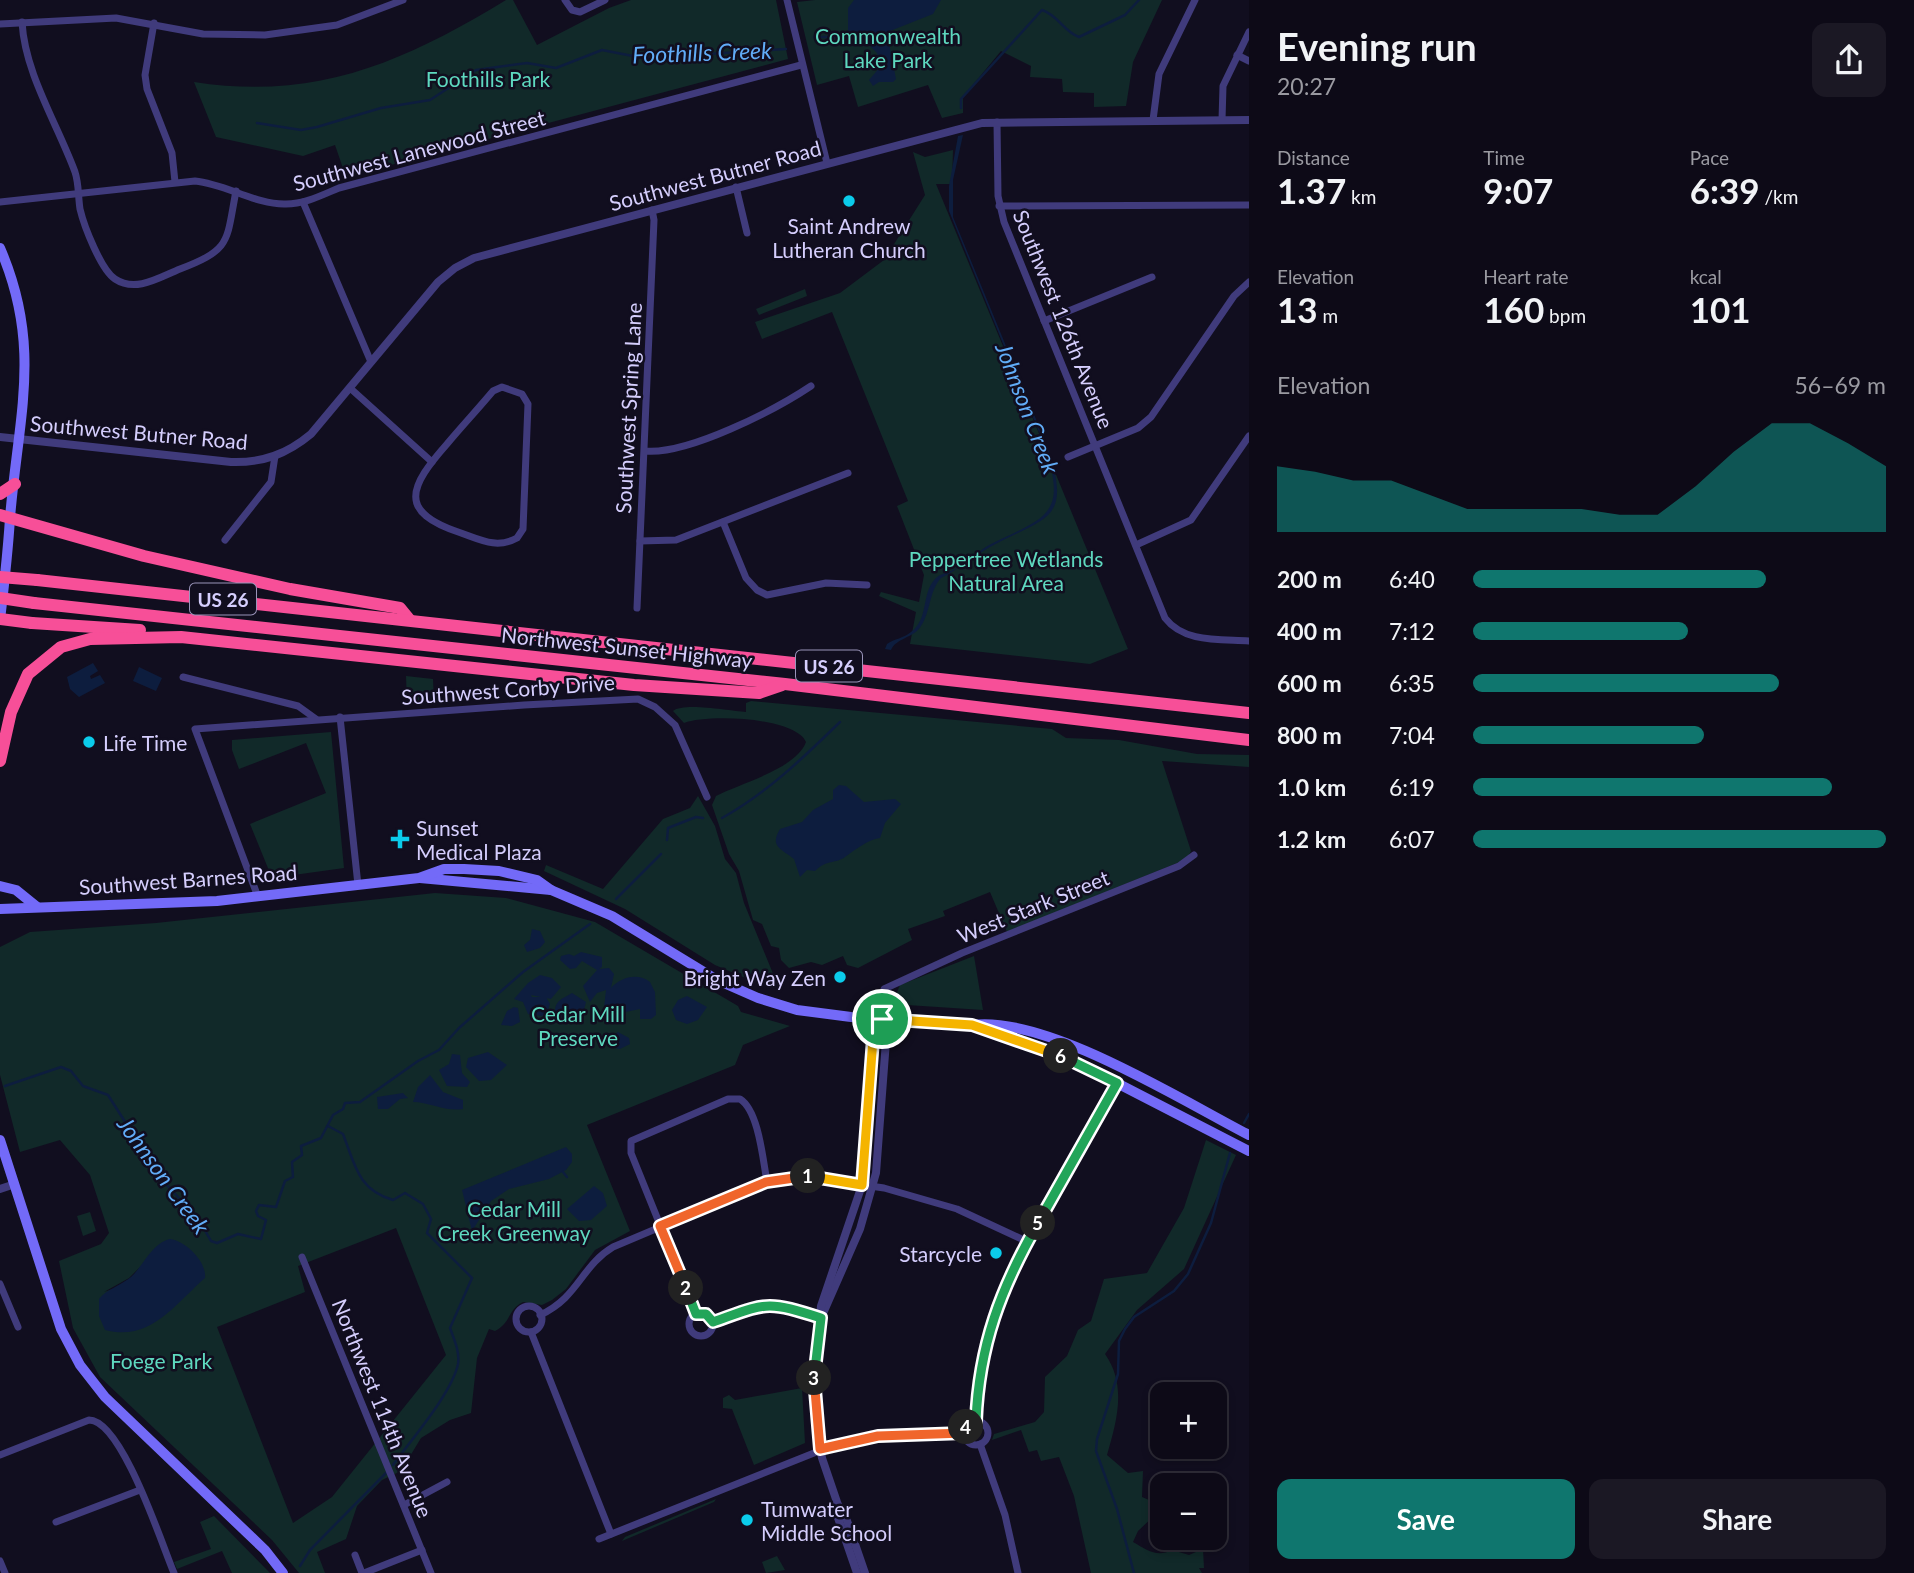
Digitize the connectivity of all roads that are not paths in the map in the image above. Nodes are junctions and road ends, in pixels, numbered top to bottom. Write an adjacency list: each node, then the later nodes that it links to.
1 (402, 0): 7 (street)
2 (565, 0): 3 (street)
3 (605, 0)
4 (787, 0): 12 (street)
5 (1195, 0): 13 (street)
6 (22, 22): 7 (street); 8 (street); 21 (street)
7 (154, 23): 18 (street)
8 (0, 24)
9 (1249, 32): 10 (street)
10 (1237, 55): 11 (street); 14 (street)
11 (1249, 61)
12 (801, 65): 17 (street); 23 (street, Southwest Lanewood Street)
13 (1153, 120): 14 (street, Southwest Butner Road); 16 (street, Southwest Butner Road)
14 (1222, 120): 15 (street, Southwest Butner Road)
15 (1249, 120)
16 (997, 122): 17 (street, Southwest Butner Road); 25 (street, Southwest 126th Avenue)
17 (827, 163): 19 (street, Southwest Butner Road)
18 (175, 182): 20 (street, Southwest Lanewood Street); 21 (street, Southwest Lanewood Street)
19 (736, 187): 26 (street, Southwest Butner Road); 27 (street)
20 (236, 191): 21 (street); 23 (street, Southwest Lanewood Street)
21 (78, 193): 22 (street, Southwest Lanewood Street)
22 (0, 202)
23 (303, 202): 32 (street)
24 (1249, 205): 25 (street)
25 (999, 206): 31 (street, Southwest 126th Avenue)
26 (652, 210): 32 (street, Southwest Butner Road); 39 (street, Southwest Spring Lane)
27 (747, 233)
28 (0, 248): 37 (main road)
29 (1152, 277): 31 (street)
30 (1249, 282): 38 (street)
31 (1044, 321): 38 (street, Southwest 126th Avenue)
32 (370, 362): 34 (street, Southwest Butner Road)
33 (811, 386): 39 (street)
34 (350, 388): 40 (street, Southwest Butner Road); 42 (street)
35 (1249, 436): 50 (street)
36 (0, 437): 37 (street, Southwest Butner Road)
37 (21, 438): 40 (street, Southwest Butner Road); 44 (main road)
38 (1096, 445): 41 (street); 50 (street, Southwest 126th Avenue)
39 (645, 451): 49 (street, Southwest Spring Lane)
40 (275, 456): 48 (street, Southwest Butner Road)
41 (1068, 457)
42 (432, 462): 42 (street)
43 (848, 473): 47 (street)
44 (15, 484): 45 (highway); 46 (main road)
45 (0, 494)
46 (5, 517): 55 (main road); 56 (highway)
47 (723, 522): 49 (street); 52 (street)
48 (225, 540)
49 (640, 541): 54 (street, Southwest Spring Lane)
50 (1136, 544): 58 (street, Southwest 126th Avenue)
51 (0, 577): 56 (highway, Northwest Sunset Highway / US 26, bridge)
52 (867, 585)
53 (0, 598): 60 (highway, Northwest Sunset Highway / US 26, bridge)
54 (637, 608)
55 (0, 619): 57 (highway, bridge)
56 (409, 619): 61 (highway, Northwest Sunset Highway / US 26)
57 (181, 637): 60 (highway); 65 (highway)
58 (1249, 641)
59 (183, 677): 63 (street)
60 (785, 684): 64 (highway, Northwest Sunset Highway / US 26)
61 (1249, 713)
62 (340, 717): 63 (street, Southwest Corby Drive); 66 (street, Southwest Corby Drive); 71 (street)
63 (317, 719): 74 (street, Southwest Corby Drive)
64 (1249, 740)
65 (0, 761)
66 (707, 797)
67 (1194, 855): 77 (street, West Stark Street)
68 (499, 872): 69 (main road, Southwest Barnes Road); 70 (main road); 73 (main road, Southwest Barnes Road)
69 (419, 878): 70 (main road, Southwest Barnes Road); 71 (main road, Southwest Barnes Road)
70 (489, 883): 73 (main road, Southwest Barnes Road)
71 (358, 885): 74 (main road, Southwest Barnes Road)
72 (0, 886): 75 (main road)
73 (551, 890): 77 (main road, Southwest Barnes Road)
74 (258, 897): 75 (main road, Southwest Barnes Road)
75 (37, 907): 76 (main road, Southwest Barnes Road)
76 (0, 909)
77 (882, 1019): 78 (main road, Southwest Barnes Road); 85 (street); 86 (street)
78 (972, 1025): 79 (main road); 80 (main road)
79 (1117, 1083): 82 (main road); 89 (street)
80 (1249, 1135)
81 (0, 1140): 84 (main road)
82 (1249, 1151)
83 (766, 1182): 85 (street); 88 (street); 88 (street)
84 (15, 1184): 87 (street); 116 (main road)
85 (862, 1185): 86 (street); 95 (street)
86 (873, 1186): 89 (street); 95 (street)
87 (0, 1189)
88 (660, 1226): 93 (street); 94 (street)
89 (1028, 1242): 99 (street)
90 (302, 1257): 106 (street, Northwest 114th Avenue)
91 (0, 1284): 92 (street)
92 (4, 1303): 97 (street)
93 (696, 1314): 96 (street); 96 (street)
94 (540, 1315): 98 (street); 98 (street)
95 (821, 1318): 96 (street); 102 (street)
96 (713, 1322)
97 (18, 1327)
98 (531, 1332): 109 (street)
99 (976, 1421): 100 (street); 101 (street)
100 (964, 1433): 101 (street); 102 (street)
101 (980, 1444): 121 (street)
102 (820, 1449): 107 (street); 109 (street)
103 (0, 1455): 105 (street)
104 (447, 1482): 106 (street)
105 (140, 1490): 108 (street); 115 (street)
106 (404, 1505): 111 (street, Northwest 114th Avenue)
107 (838, 1505): 119 (street); 120 (street)
108 (56, 1522)
109 (611, 1534): 110 (street)
110 (599, 1539)
111 (422, 1550): 117 (street); 118 (street, Northwest 114th Avenue)
112 (355, 1555): 117 (street)
113 (0, 1561): 114 (street)
114 (5, 1573)
115 (174, 1573)
116 (283, 1573)
117 (363, 1573)
118 (431, 1573)
119 (857, 1573)
120 (865, 1573)
121 (1018, 1573)

